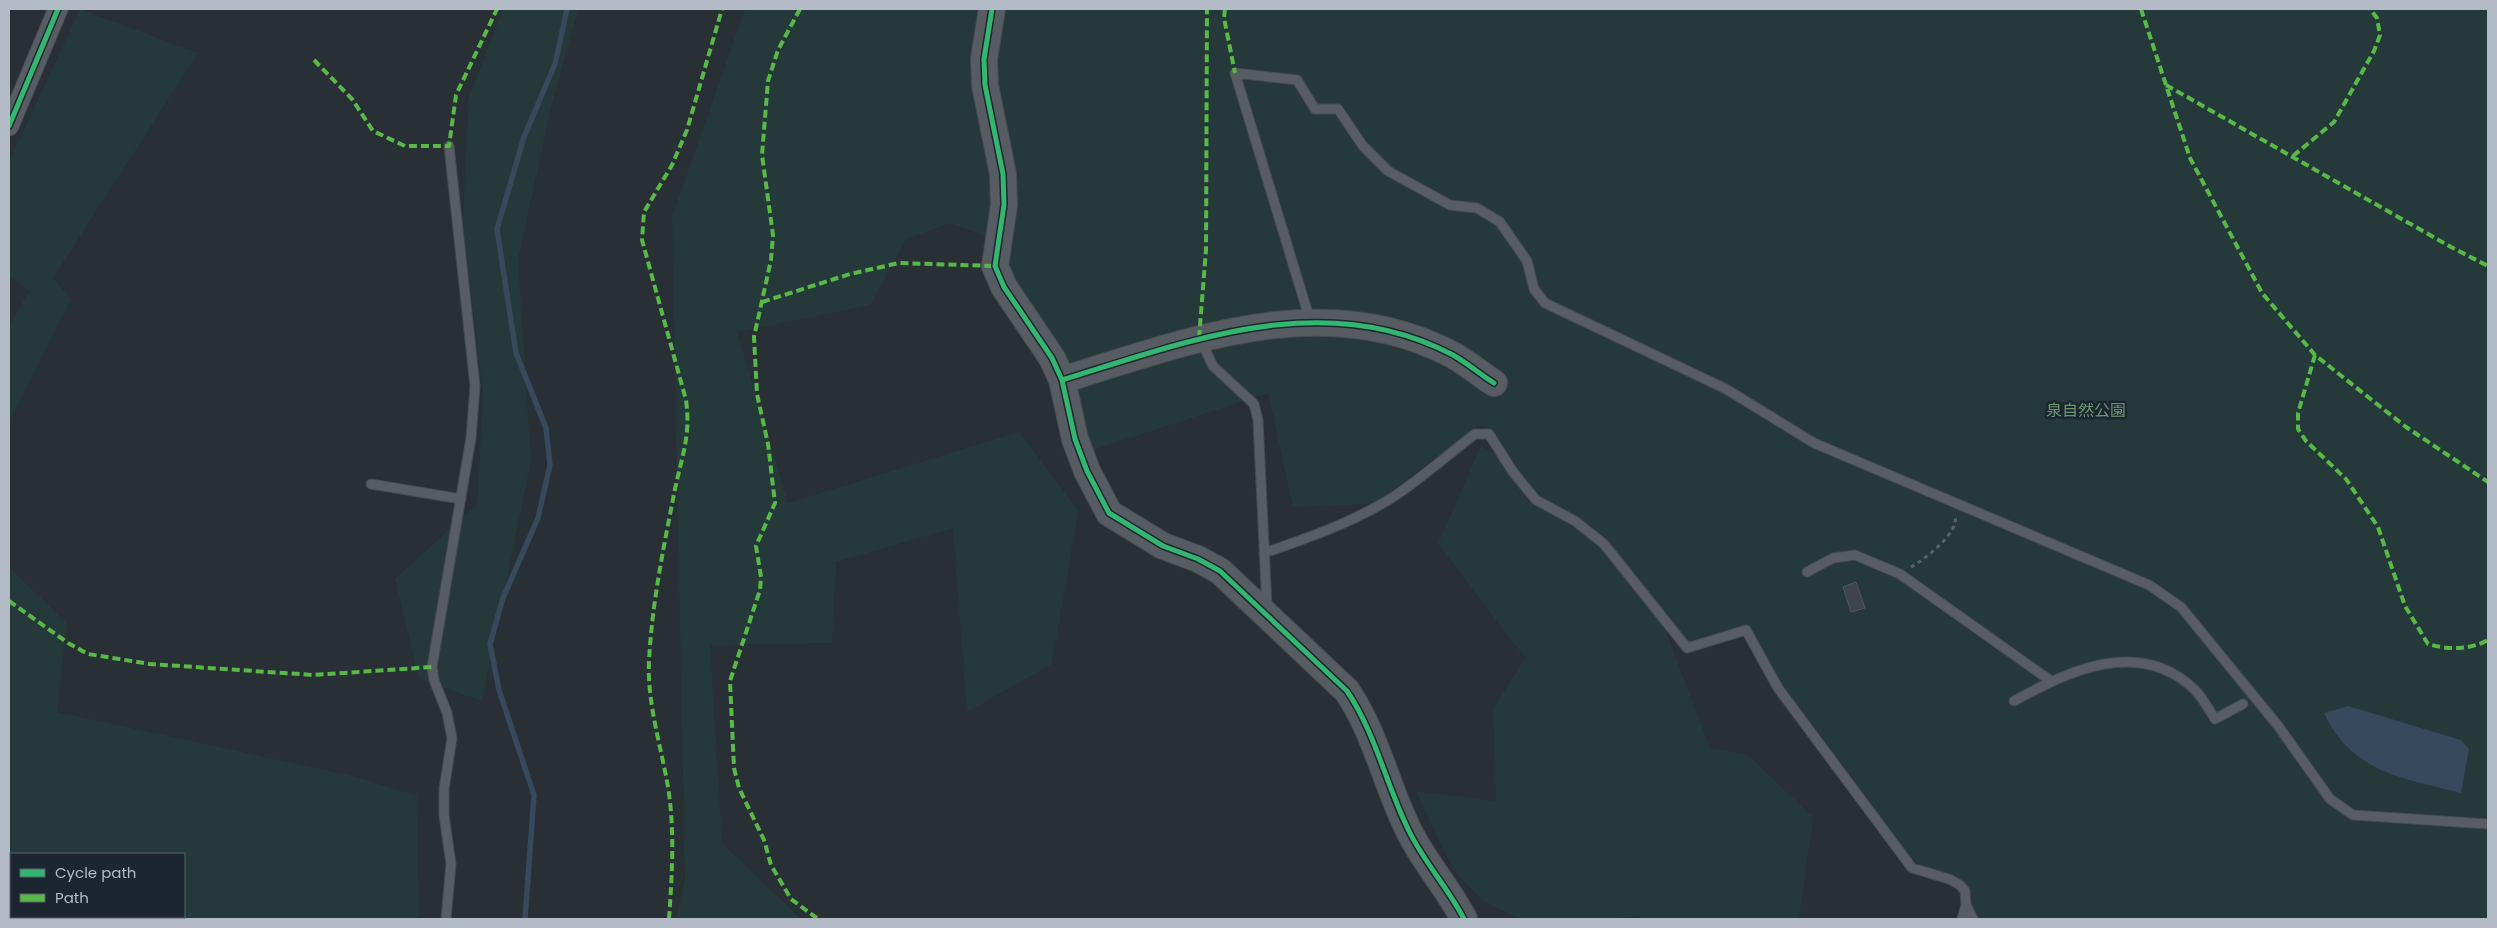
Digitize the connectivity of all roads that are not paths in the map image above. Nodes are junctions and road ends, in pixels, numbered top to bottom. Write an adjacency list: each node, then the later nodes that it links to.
1 (58, 9): 3 (street)
2 (992, 9): 7 (street)
3 (9, 126)
4 (449, 146): 10 (lane)
5 (1310, 321): 6 (street); 8 (street); 17 (lane)
6 (1199, 338): 7 (street); 11 (lane)
7 (1062, 380): 13 (street)
8 (1494, 384)
9 (371, 484): 10 (lane)
10 (461, 499): 19 (lane)
11 (1264, 553): 13 (lane); 18 (lane)
12 (1807, 572): 14 (lane)
13 (1268, 616): 20 (street)
14 (2051, 681): 15 (lane); 16 (lane)
15 (2014, 701)
16 (2243, 704)
17 (2488, 824)
18 (1966, 905): 21 (lane); 22 (lane)
19 (446, 919)
20 (1464, 919)
21 (1962, 919)
22 (1973, 919)

